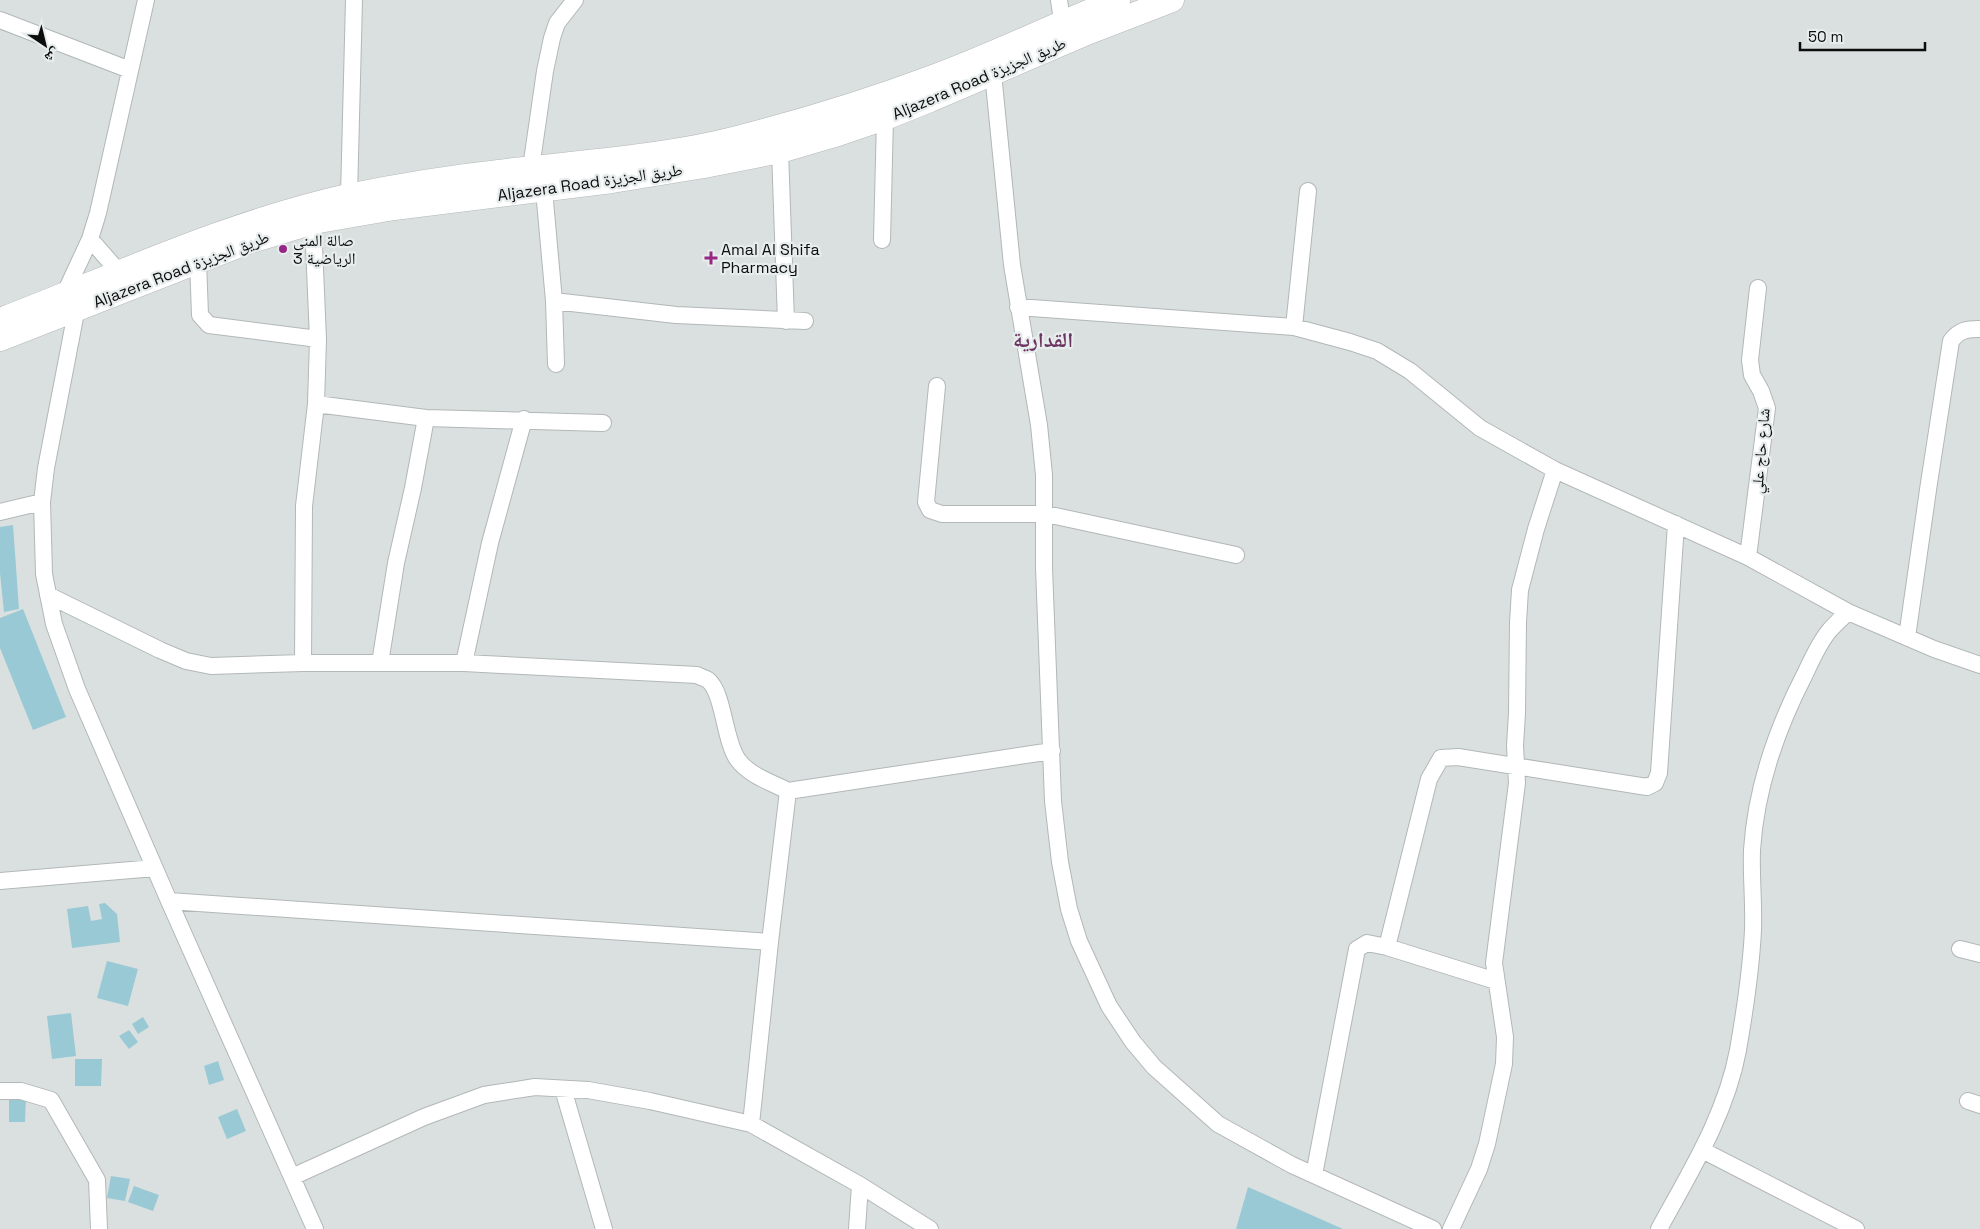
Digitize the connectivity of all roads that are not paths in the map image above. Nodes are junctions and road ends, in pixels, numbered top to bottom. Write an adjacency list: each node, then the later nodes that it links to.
1 (146, 0): 9 (street)
2 (354, 0): 15 (street)
3 (575, 0): 12 (street)
4 (1118, 0): 6 (main road, Aljazera Road طريق الجزيزة)
5 (1172, 0): 8 (main road, Aljazera Road طريق الجزيزة)
6 (1060, 11): 8 (main road, Aljazera Road طريق الجزيزة)
7 (0, 20): 9 (street)
8 (992, 64): 10 (main road, Aljazera Road طريق الجزيزة); 12 (main road, Aljazera Road طريق الجزيزة); 24 (street)
9 (130, 70): 17 (street)
10 (884, 118): 11 (main road, Aljazera Road طريق الجزيزة); 18 (street)
11 (780, 151): 13 (main road, Aljazera Road طريق الجزيزة); 26 (street)
12 (531, 168): 15 (main road, Aljazera Road طريق الجزيزة)
13 (544, 190): 16 (main road, Aljazera Road طريق الجزيزة); 23 (street)
14 (1308, 190): 28 (street)
15 (349, 196): 20 (main road, Aljazera Road طريق الجزيزة)
16 (313, 222): 19 (main road, Aljazera Road طريق الجزيزة); 31 (street)
17 (90, 239): 20 (street); 22 (street)
18 (882, 240)
19 (198, 261): 22 (main road, Aljazera Road طريق الجزيزة); 31 (street)
20 (119, 272): 22 (main road, Aljazera Road طريق الجزيزة)
21 (1758, 288): 44 (street, شارع حاج علي)
22 (73, 298): 25 (main road, Aljazera Road طريق الجزيزة); 30 (main road, Aljazera Road طريق الجزيزة); 39 (street)
23 (554, 302): 26 (street); 32 (street)
24 (1018, 308): 28 (street); 41 (street)
25 (0, 320)
26 (786, 321): 27 (street)
27 (805, 321)
28 (1294, 327): 38 (street)
29 (1980, 329): 47 (street)
30 (0, 339)
31 (318, 339): 34 (street)
32 (556, 364)
33 (937, 386): 41 (street)
34 (316, 404): 35 (street); 48 (street)
35 (426, 418): 36 (street); 49 (street)
36 (524, 419): 37 (street); 50 (street)
37 (603, 423)
38 (1555, 470): 42 (street); 53 (street)
39 (42, 502): 40 (street); 45 (street)
40 (0, 512)
41 (1046, 514): 43 (street); 52 (street)
42 (1676, 524): 44 (street); 53 (street)
43 (1236, 555)
44 (1748, 557): 46 (street)
45 (48, 594): 48 (street); 55 (street)
46 (1848, 612): 47 (street); 66 (street)
47 (1907, 637): 51 (street)
48 (304, 662): 49 (street)
49 (380, 662): 50 (street)
50 (464, 663): 54 (street)
51 (1980, 665)
52 (1052, 751): 54 (street); 67 (street)
53 (1516, 767): 59 (street); 62 (street)
54 (788, 791): 58 (street)
55 (155, 868): 56 (street); 57 (street)
56 (0, 881)
57 (168, 901): 58 (street); 68 (street)
58 (770, 942): 65 (street)
59 (1387, 947): 62 (street); 67 (street)
60 (1960, 949): 61 (street)
61 (1980, 954)
62 (1496, 981): 76 (street)
63 (563, 1088): 65 (street); 68 (street); 72 (street)
64 (0, 1091): 70 (street)
65 (751, 1124): 69 (street)
66 (1702, 1150): 77 (street); 78 (street)
67 (1314, 1175): 75 (street)
68 (292, 1177): 71 (street)
69 (860, 1185): 73 (street); 74 (street)
70 (99, 1229)
71 (315, 1229)
72 (604, 1229)
73 (857, 1229)
74 (930, 1229)
75 (1434, 1229)
76 (1451, 1229)
77 (1659, 1229)
78 (1856, 1229)

